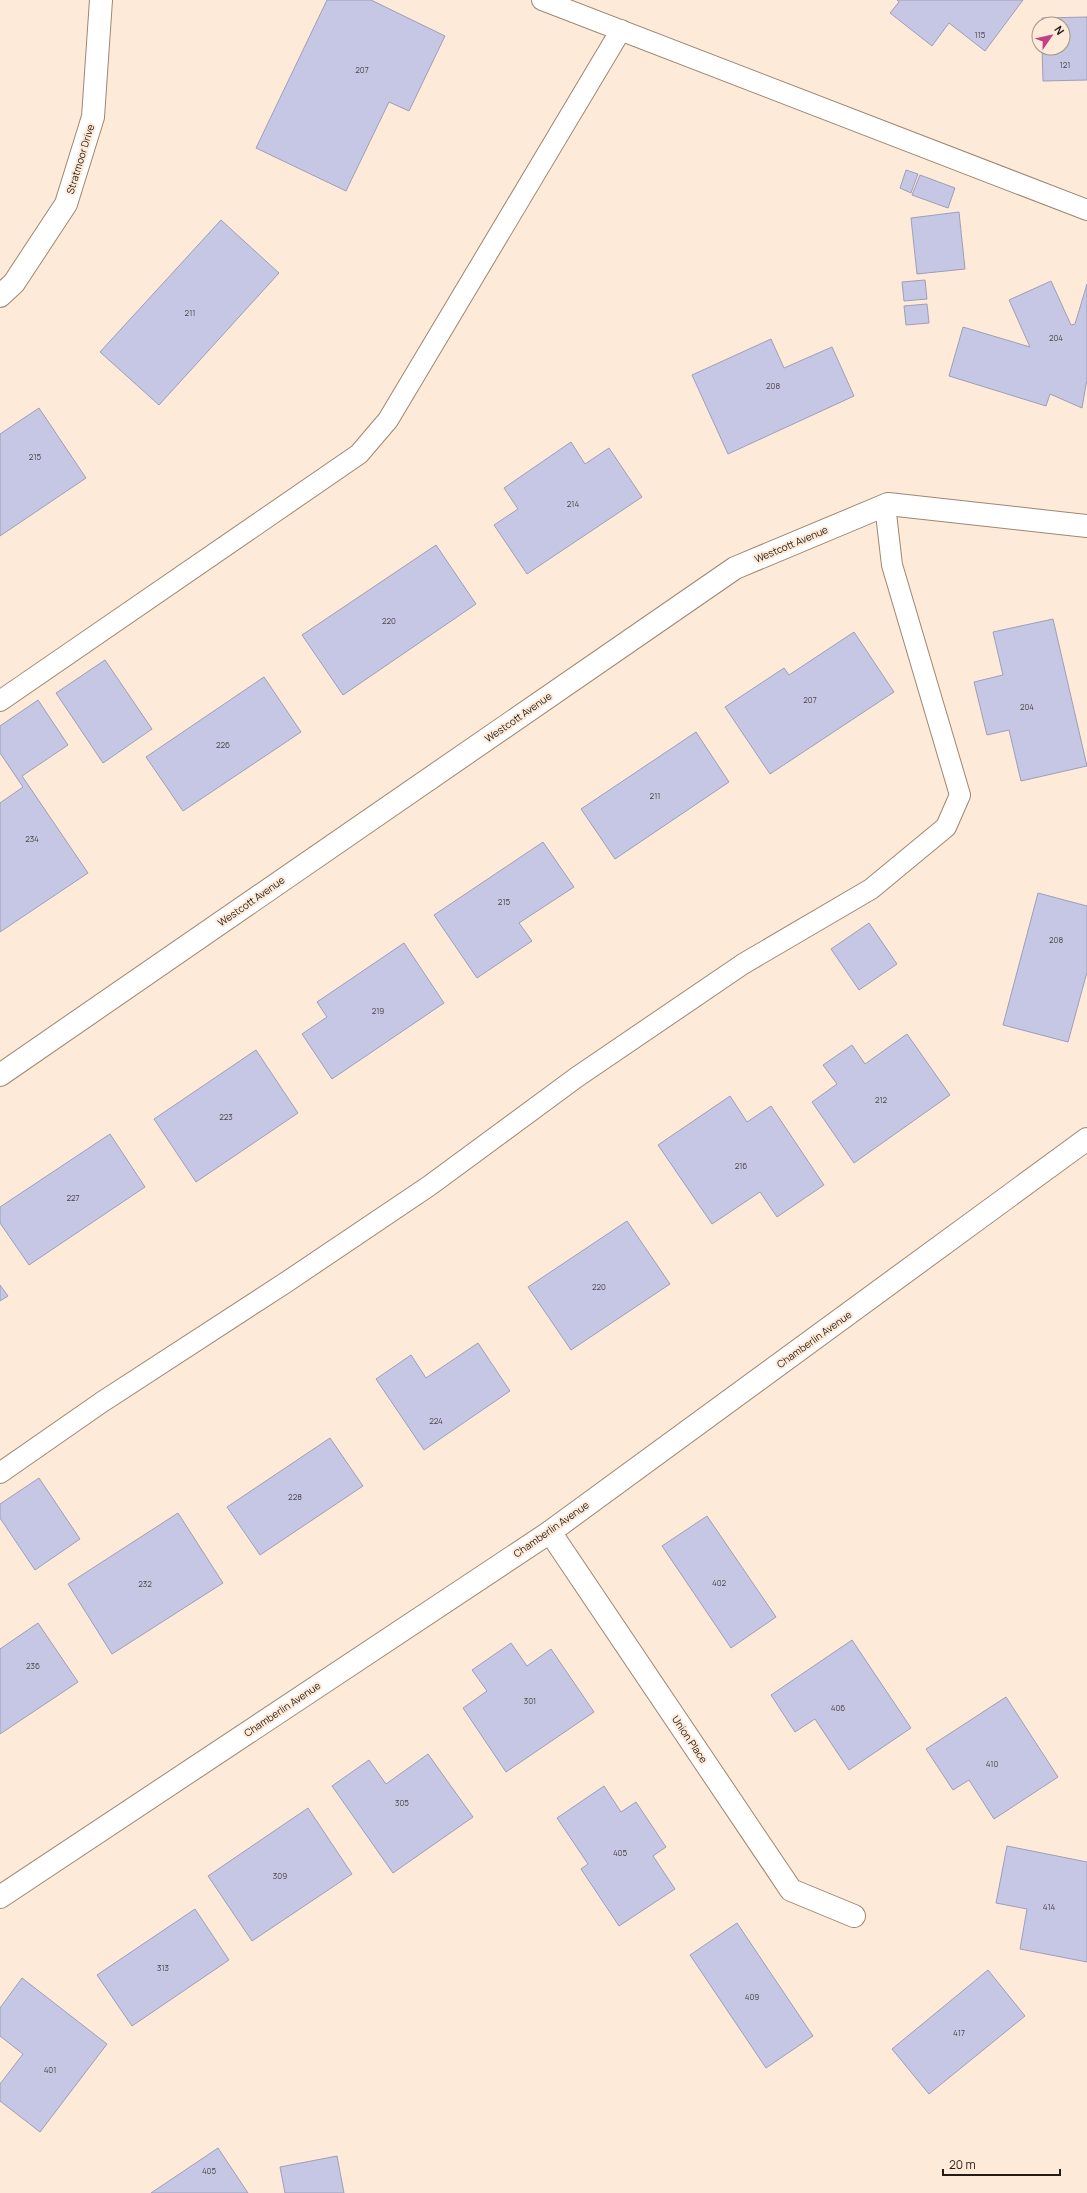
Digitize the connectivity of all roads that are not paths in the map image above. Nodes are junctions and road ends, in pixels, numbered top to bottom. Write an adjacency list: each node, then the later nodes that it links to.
1 (101, 0): 5 (street, Stratmoor Drive)
2 (542, 0): 3 (lane)
3 (621, 30): 4 (lane); 8 (lane)
4 (1087, 210)
5 (0, 296)
6 (885, 505): 7 (street, Westcott Avenue); 9 (street, Westcott Avenue); 11 (lane)
7 (1087, 526)
8 (0, 701)
9 (0, 1075)
10 (1087, 1139): 12 (street, Chamberlin Avenue)
11 (0, 1473)
12 (550, 1532): 13 (street, Chamberlin Avenue); 14 (street, Union Place)
13 (0, 1897)
14 (854, 1916)

